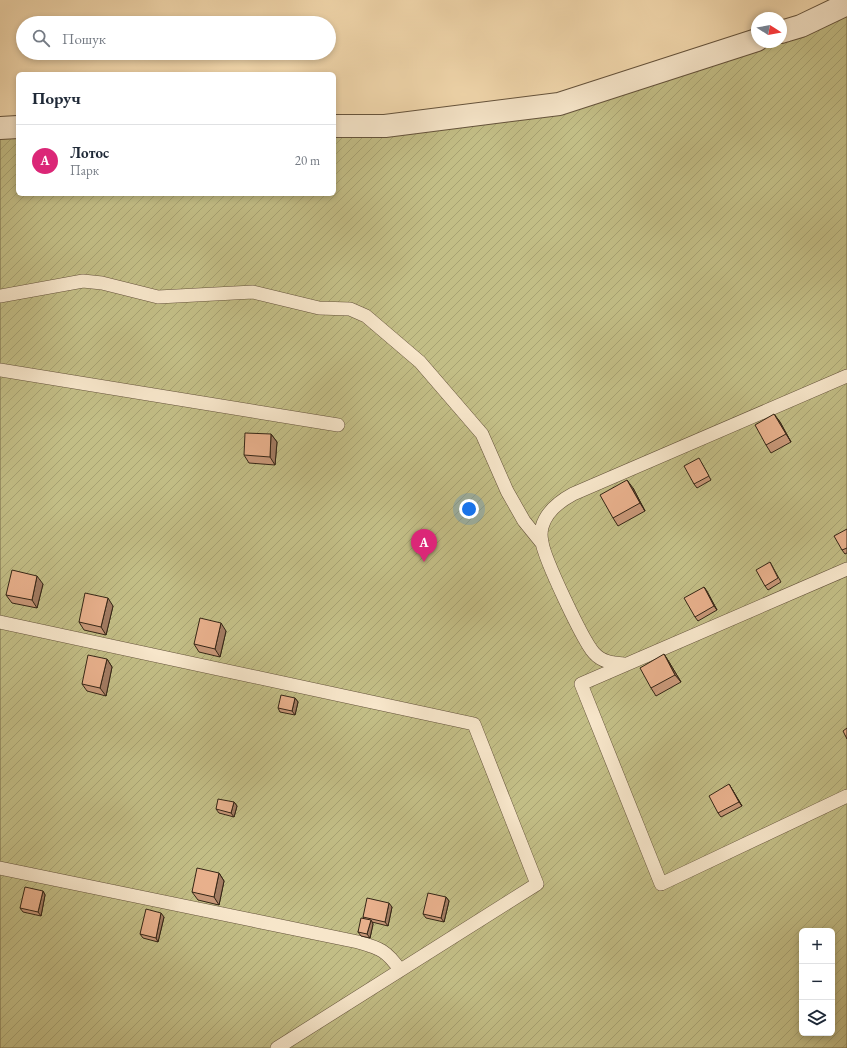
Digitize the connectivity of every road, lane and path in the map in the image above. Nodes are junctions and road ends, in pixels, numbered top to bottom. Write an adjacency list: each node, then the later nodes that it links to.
1 (847, 4): 2 (street)
2 (787, 30)
3 (751, 42): 4 (street)
4 (336, 126)
5 (16, 127): 6 (street)
6 (0, 128)
7 (0, 296): 11 (lane)
8 (0, 370): 10 (lane)
9 (847, 376): 11 (lane)
10 (338, 425)
11 (541, 542): 14 (lane)
12 (847, 569): 14 (lane)
13 (0, 622): 17 (lane)
14 (626, 664): 15 (lane)
15 (847, 796)
16 (0, 868): 17 (lane)
17 (400, 970): 18 (lane)
18 (277, 1048)

